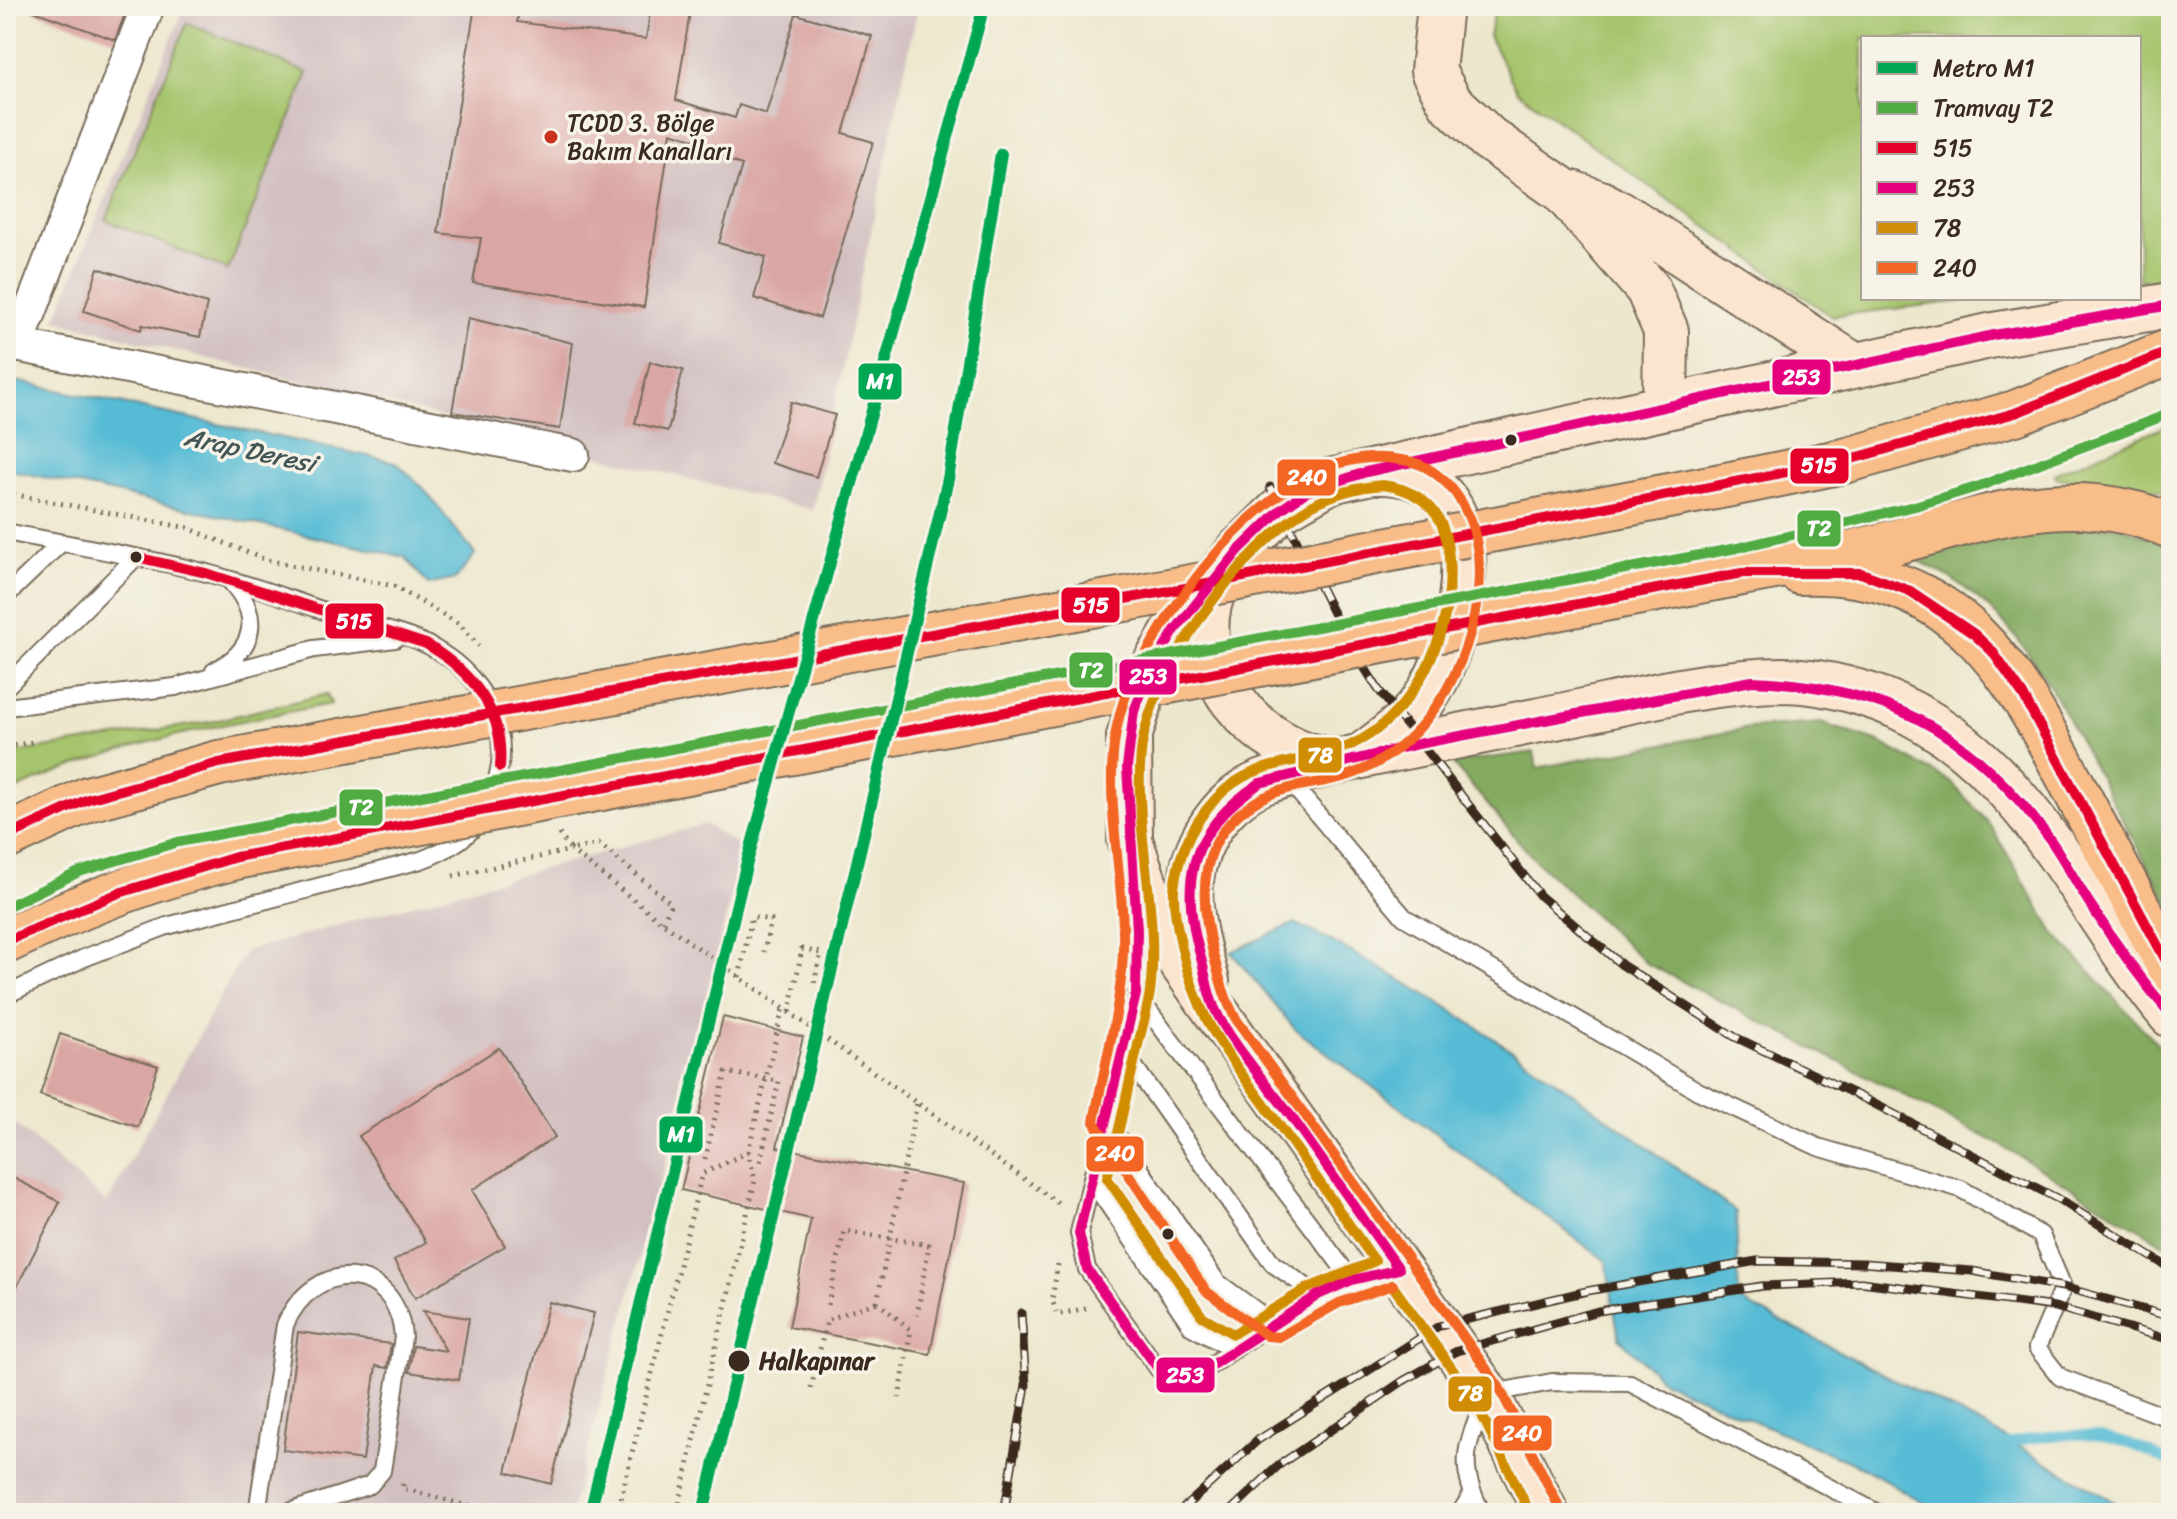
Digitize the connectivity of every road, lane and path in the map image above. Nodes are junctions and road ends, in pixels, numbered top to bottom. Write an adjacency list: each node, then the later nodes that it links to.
1 (148, 6): 5 (street)
2 (1440, 6): 3 (main road)
3 (1562, 190): 7 (main road); 8 (main road)
4 (2171, 305): 7 (main road)
5 (12, 344): 9 (street)
6 (2171, 351): 27 (main road, bridge)
7 (1853, 365): 8 (main road)
8 (1665, 406): 10 (main road)
9 (573, 455)
10 (1366, 472): 15 (main road); 25 (main road)
11 (2171, 526): 16 (main road)
12 (6, 532): 13 (lane)
13 (61, 543): 14 (lane); 18 (lane)
14 (136, 557): 17 (lane); 21 (lane)
15 (1224, 568): 25 (main road); 28 (main road)
16 (1742, 573): 32 (main road, bridge); 34 (main road)
17 (229, 580): 19 (lane); 20 (lane)
18 (6, 596)
19 (404, 638): 20 (lane); 38 (lane)
20 (190, 684): 22 (lane)
21 (6, 687)
22 (6, 707)
23 (32, 742): 24 (path)
24 (6, 747)
25 (1351, 758): 26 (main road); 42 (main road)
26 (1285, 776): 40 (main road); 66 (lane)
27 (6, 837)
28 (1130, 840): 37 (lane); 40 (main road)
29 (592, 868): 31 (path)
30 (656, 889): 31 (path)
31 (663, 923): 35 (path)
32 (6, 941)
33 (764, 952): 35 (path)
34 (2171, 970)
35 (739, 977): 39 (path)
36 (814, 983): 41 (path)
37 (1136, 994): 43 (lane); 54 (lane)
38 (6, 995)
39 (783, 1008): 41 (path); 44 (path)
40 (1215, 1010): 53 (main road)
41 (790, 1013): 45 (path)
42 (2171, 1015)
43 (1122, 1049): 46 (lane); 55 (lane)
44 (765, 1080): 47 (path); 48 (path); 49 (path)
45 (917, 1103): 51 (path); 52 (path)
46 (1108, 1122): 50 (lane); 61 (lane)
47 (748, 1152): 73 (path); 74 (path)
48 (705, 1159)
49 (760, 1162)
50 (1092, 1181): 58 (lane); 62 (lane)
51 (1067, 1209)
52 (889, 1239): 57 (path); 59 (path); 60 (path)
53 (1399, 1269): 54 (lane); 64 (main road)
54 (1352, 1280): 55 (lane)
55 (1318, 1295): 61 (lane)
56 (1052, 1299): 58 (path)
57 (877, 1302): 63 (path); 65 (path)
58 (1110, 1302): 62 (lane)
59 (828, 1305)
60 (917, 1315)
61 (1274, 1324): 62 (lane)
62 (1234, 1350)
63 (811, 1388)
64 (1487, 1394): 68 (lane); 69 (lane); 77 (main road)
65 (899, 1398)
66 (2171, 1419)
67 (402, 1488): 72 (path)
68 (1472, 1494): 75 (lane); 76 (lane)
69 (1873, 1510)
70 (257, 1513): 71 (lane)
71 (286, 1513)
72 (493, 1513)
73 (662, 1513)
74 (677, 1513)
75 (1460, 1513)
76 (1482, 1513)
77 (1546, 1513)

